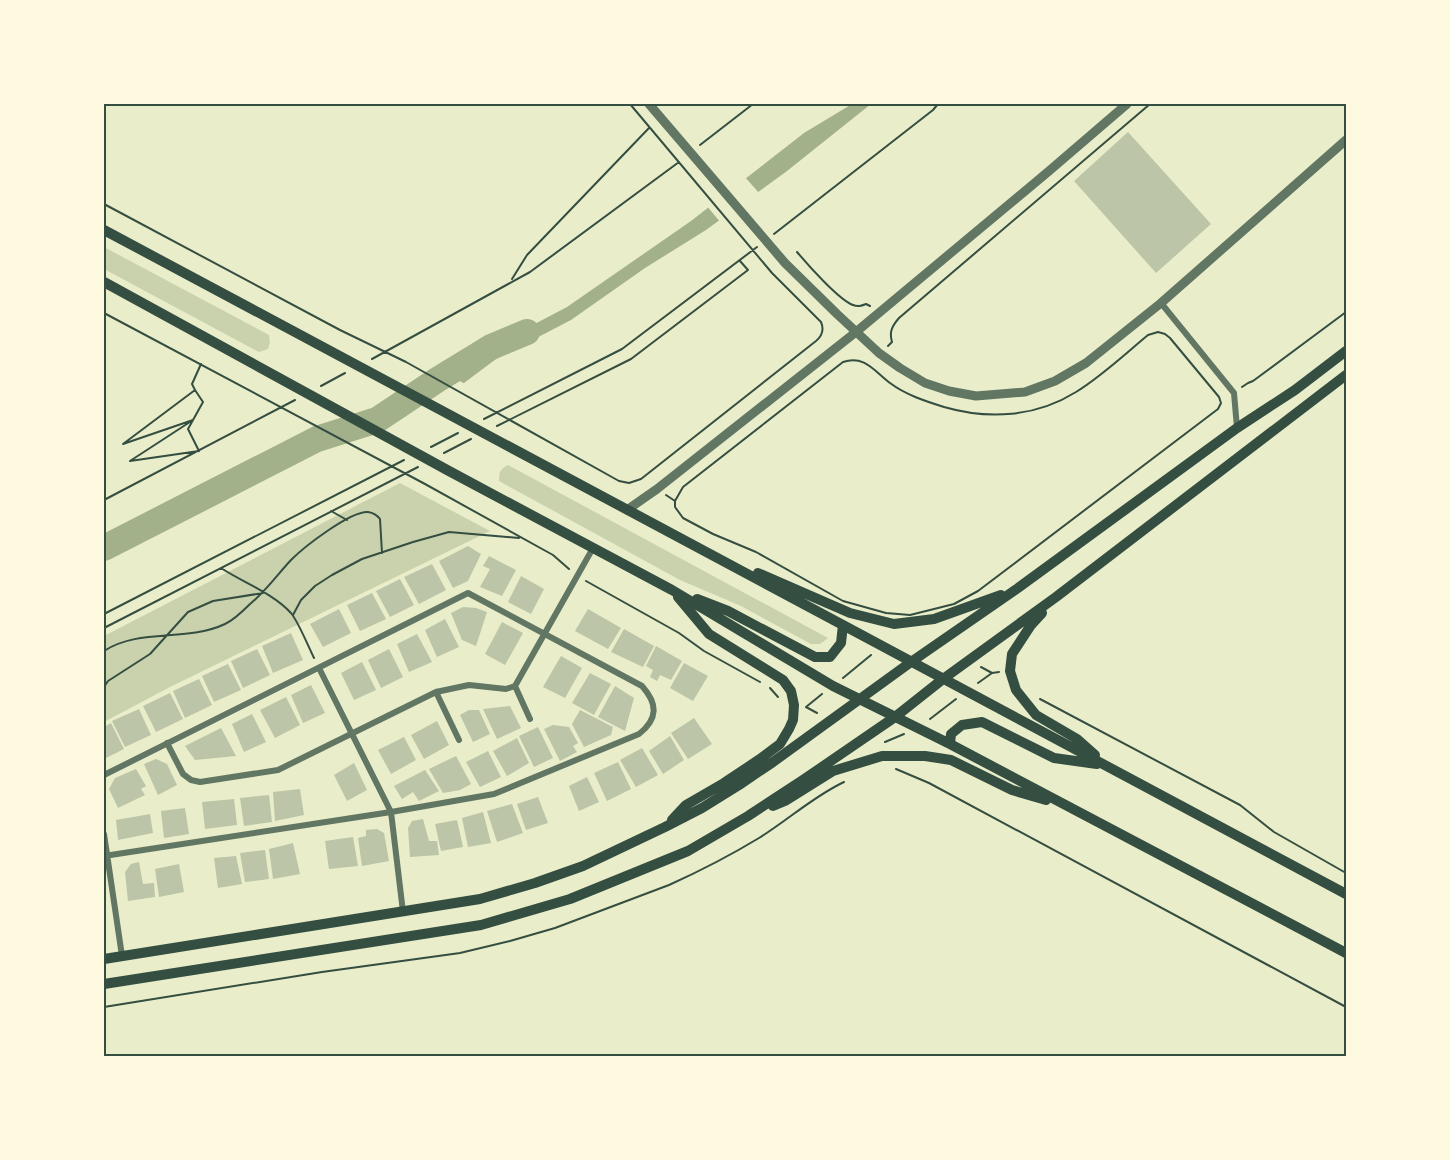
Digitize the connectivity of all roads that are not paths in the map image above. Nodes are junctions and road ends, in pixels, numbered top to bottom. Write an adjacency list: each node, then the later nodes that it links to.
1 (649, 104): 7 (street)
2 (1127, 104): 7 (street)
3 (1347, 140): 6 (street)
4 (104, 230): 11 (main road)
5 (104, 282): 12 (main road)
6 (1161, 303): 7 (street); 10 (street)
7 (856, 332): 11 (street)
8 (1347, 351): 10 (main road)
9 (1347, 375): 16 (main road)
10 (1237, 428): 14 (main road)
11 (627, 510): 13 (main road)
12 (593, 548): 15 (main road); 18 (street)
13 (706, 552): 14 (main road); 17 (main road)
14 (1018, 588): 19 (main road)
15 (672, 590): 17 (main road); 24 (main road); 36 (main road)
16 (1056, 597): 21 (main road); 31 (main road)
17 (843, 626): 19 (main road)
18 (544, 634): 20 (street); 22 (street); 34 (street)
19 (911, 662): 21 (main road); 24 (main road)
20 (319, 668): 27 (street); 29 (street)
21 (943, 679): 25 (main road); 31 (main road)
22 (515, 686): 23 (street); 26 (street)
23 (436, 692): 27 (street); 28 (street)
24 (859, 700): 25 (main road); 36 (main road)
25 (895, 717): 30 (main road); 35 (main road)
26 (530, 719)
27 (351, 733): 29 (street); 34 (street)
28 (459, 740)
29 (167, 743): 32 (street)
30 (950, 744): 31 (main road); 33 (main road)
31 (1106, 766): 39 (main road)
32 (104, 775)
33 (1070, 807): 35 (main road); 41 (main road)
34 (391, 812): 38 (street); 40 (street)
35 (748, 816): 44 (main road)
36 (665, 827): 40 (main road)
37 (104, 834): 38 (street)
38 (106, 856): 42 (street)
39 (1347, 894)
40 (403, 912): 42 (main road)
41 (1347, 953)
42 (122, 956): 43 (main road)
43 (104, 959)
44 (104, 984)

